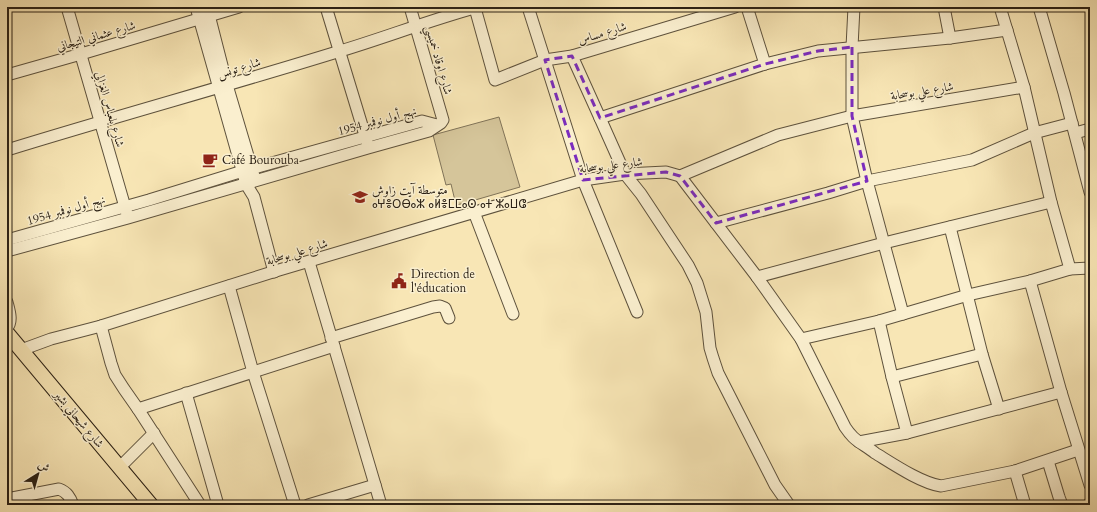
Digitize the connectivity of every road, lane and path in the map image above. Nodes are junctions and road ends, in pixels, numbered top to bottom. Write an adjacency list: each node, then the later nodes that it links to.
1 (67, 7): 20 (street, شارع بلعباس الغزالي)
2 (196, 7): 14 (street)
3 (239, 7): 14 (street, شارع عثماني التيجاني)
4 (326, 7): 19 (street)
5 (410, 7): 15 (street, شارع اوقاد خميسي)
6 (477, 7): 15 (street, شارع تونس); 22 (street, شارع مساس)
7 (528, 7): 22 (street)
8 (735, 7): 21 (street, شارع مساس)
9 (747, 7): 23 (street)
10 (854, 7): 18 (street)
11 (944, 7): 17 (street)
12 (1000, 7): 16 (street)
13 (1039, 7): 31 (street)
14 (205, 14): 20 (street, شارع عثماني التيجاني); 25 (street)
15 (416, 26): 19 (street, شارع تونس); 30 (street, شارع اوقاد خميسي)
16 (1007, 30): 17 (street); 26 (street)
17 (950, 38): 18 (street)
18 (852, 48): 23 (street); 27 (street)
19 (339, 52): 25 (street, شارع تونس); 34 (street)
20 (81, 54): 24 (street, شارع عثماني التيجاني); 29 (street, شارع بلعباس الغزالي)
21 (572, 56): 22 (street, شارع مساس); 28 (street)
22 (545, 60): 40 (street)
23 (765, 64): 28 (street)
24 (7, 75)
25 (223, 86): 29 (street, شارع تونس); 37 (street)
26 (1024, 87): 27 (street, شارع علي بوسحابة); 33 (street)
27 (852, 116): 39 (street, شارع علي بوسحابة); 41 (street)
28 (600, 118): 38 (street)
29 (100, 122): 36 (street, شارع تونس); 46 (street, شارع بلعباس الغزالي)
30 (440, 122): 34 (street, نهج أول نوفمبر 1954); 35 (street, نهج أول نوفمبر 1954)
31 (1073, 128): 32 (street); 33 (street); 43 (street)
32 (1090, 129)
33 (1034, 133): 41 (street); 44 (street)
34 (365, 137): 35 (street); 37 (street, نهج أول نوفمبر 1954)
35 (368, 148): 42 (street, نهج أول نوفمبر 1954)
36 (7, 150)
37 (247, 170): 42 (street); 45 (street, نهج أول نوفمبر 1954)
38 (625, 174): 39 (street, شارع علي بوسحابة); 40 (street, شارع علي بوسحابة); 98 (street)
39 (680, 176): 49 (street)
40 (583, 180): 47 (street, شارع علي بوسحابة); 63 (street)
41 (867, 181): 49 (street); 52 (street)
42 (251, 182): 45 (street, نهج أول نوفمبر 1954); 57 (street)
43 (1090, 192)
44 (1051, 202): 50 (street); 56 (street)
45 (150, 205): 46 (street, نهج أول نوفمبر 1954); 48 (street, نهج أول نوفمبر 1954)
46 (125, 207): 48 (street, شارع بلعباس الغزالي); 51 (street, نهج أول نوفمبر 1954)
47 (474, 212): 54 (street, شارع علي بوسحابة); 64 (street)
48 (128, 218): 53 (street, نهج أول نوفمبر 1954)
49 (716, 223): 58 (street)
50 (950, 227): 52 (street); 61 (street)
51 (7, 240)
52 (884, 243): 58 (street); 65 (street)
53 (7, 251)
54 (309, 262): 57 (street, شارع علي بوسحابة); 72 (street)
55 (1090, 268): 56 (street)
56 (1070, 269): 59 (street)
57 (274, 272): 60 (street, شارع علي بوسحابة)
58 (757, 277): 71 (street)
59 (1030, 281): 61 (street); 77 (street)
60 (229, 286): 68 (street, شارع علي بوسحابة); 75 (street)
61 (968, 295): 65 (street); 74 (street)
62 (7, 302): 69 (street)
63 (637, 312)
64 (513, 314)
65 (903, 314): 67 (street)
66 (449, 318): 72 (street)
67 (879, 321): 71 (street); 76 (street)
68 (101, 326): 73 (street, شارع علي بوسحابة); 79 (street)
69 (7, 328)
70 (7, 333): 73 (main road, شارع شيحاني بشير)
71 (801, 339): 83 (street)
72 (333, 342): 75 (street); 88 (street)
73 (21, 350): 86 (main road, شارع شيحاني بشير)
74 (982, 354): 76 (street); 80 (street)
75 (253, 372): 78 (street); 95 (street)
76 (892, 376): 82 (street)
77 (1061, 392): 80 (street); 84 (street)
78 (186, 393): 79 (street); 94 (street)
79 (138, 408): 81 (street)
80 (999, 410): 82 (street)
81 (154, 433): 86 (street); 93 (street)
82 (907, 433): 83 (street)
83 (859, 442): 87 (street)
84 (1078, 450): 85 (street); 89 (street)
85 (1048, 461): 87 (street); 100 (street)
86 (120, 468): 92 (main road, شارع شيحاني بشير)
87 (1015, 472): 99 (street)
88 (375, 485): 96 (street); 97 (street)
89 (1090, 485)
90 (7, 499): 91 (street)
91 (73, 505)
92 (151, 505)
93 (200, 505)
94 (218, 505)
95 (295, 505)
96 (308, 505)
97 (381, 505)
98 (789, 505)
99 (1025, 505)
100 (1062, 505)

